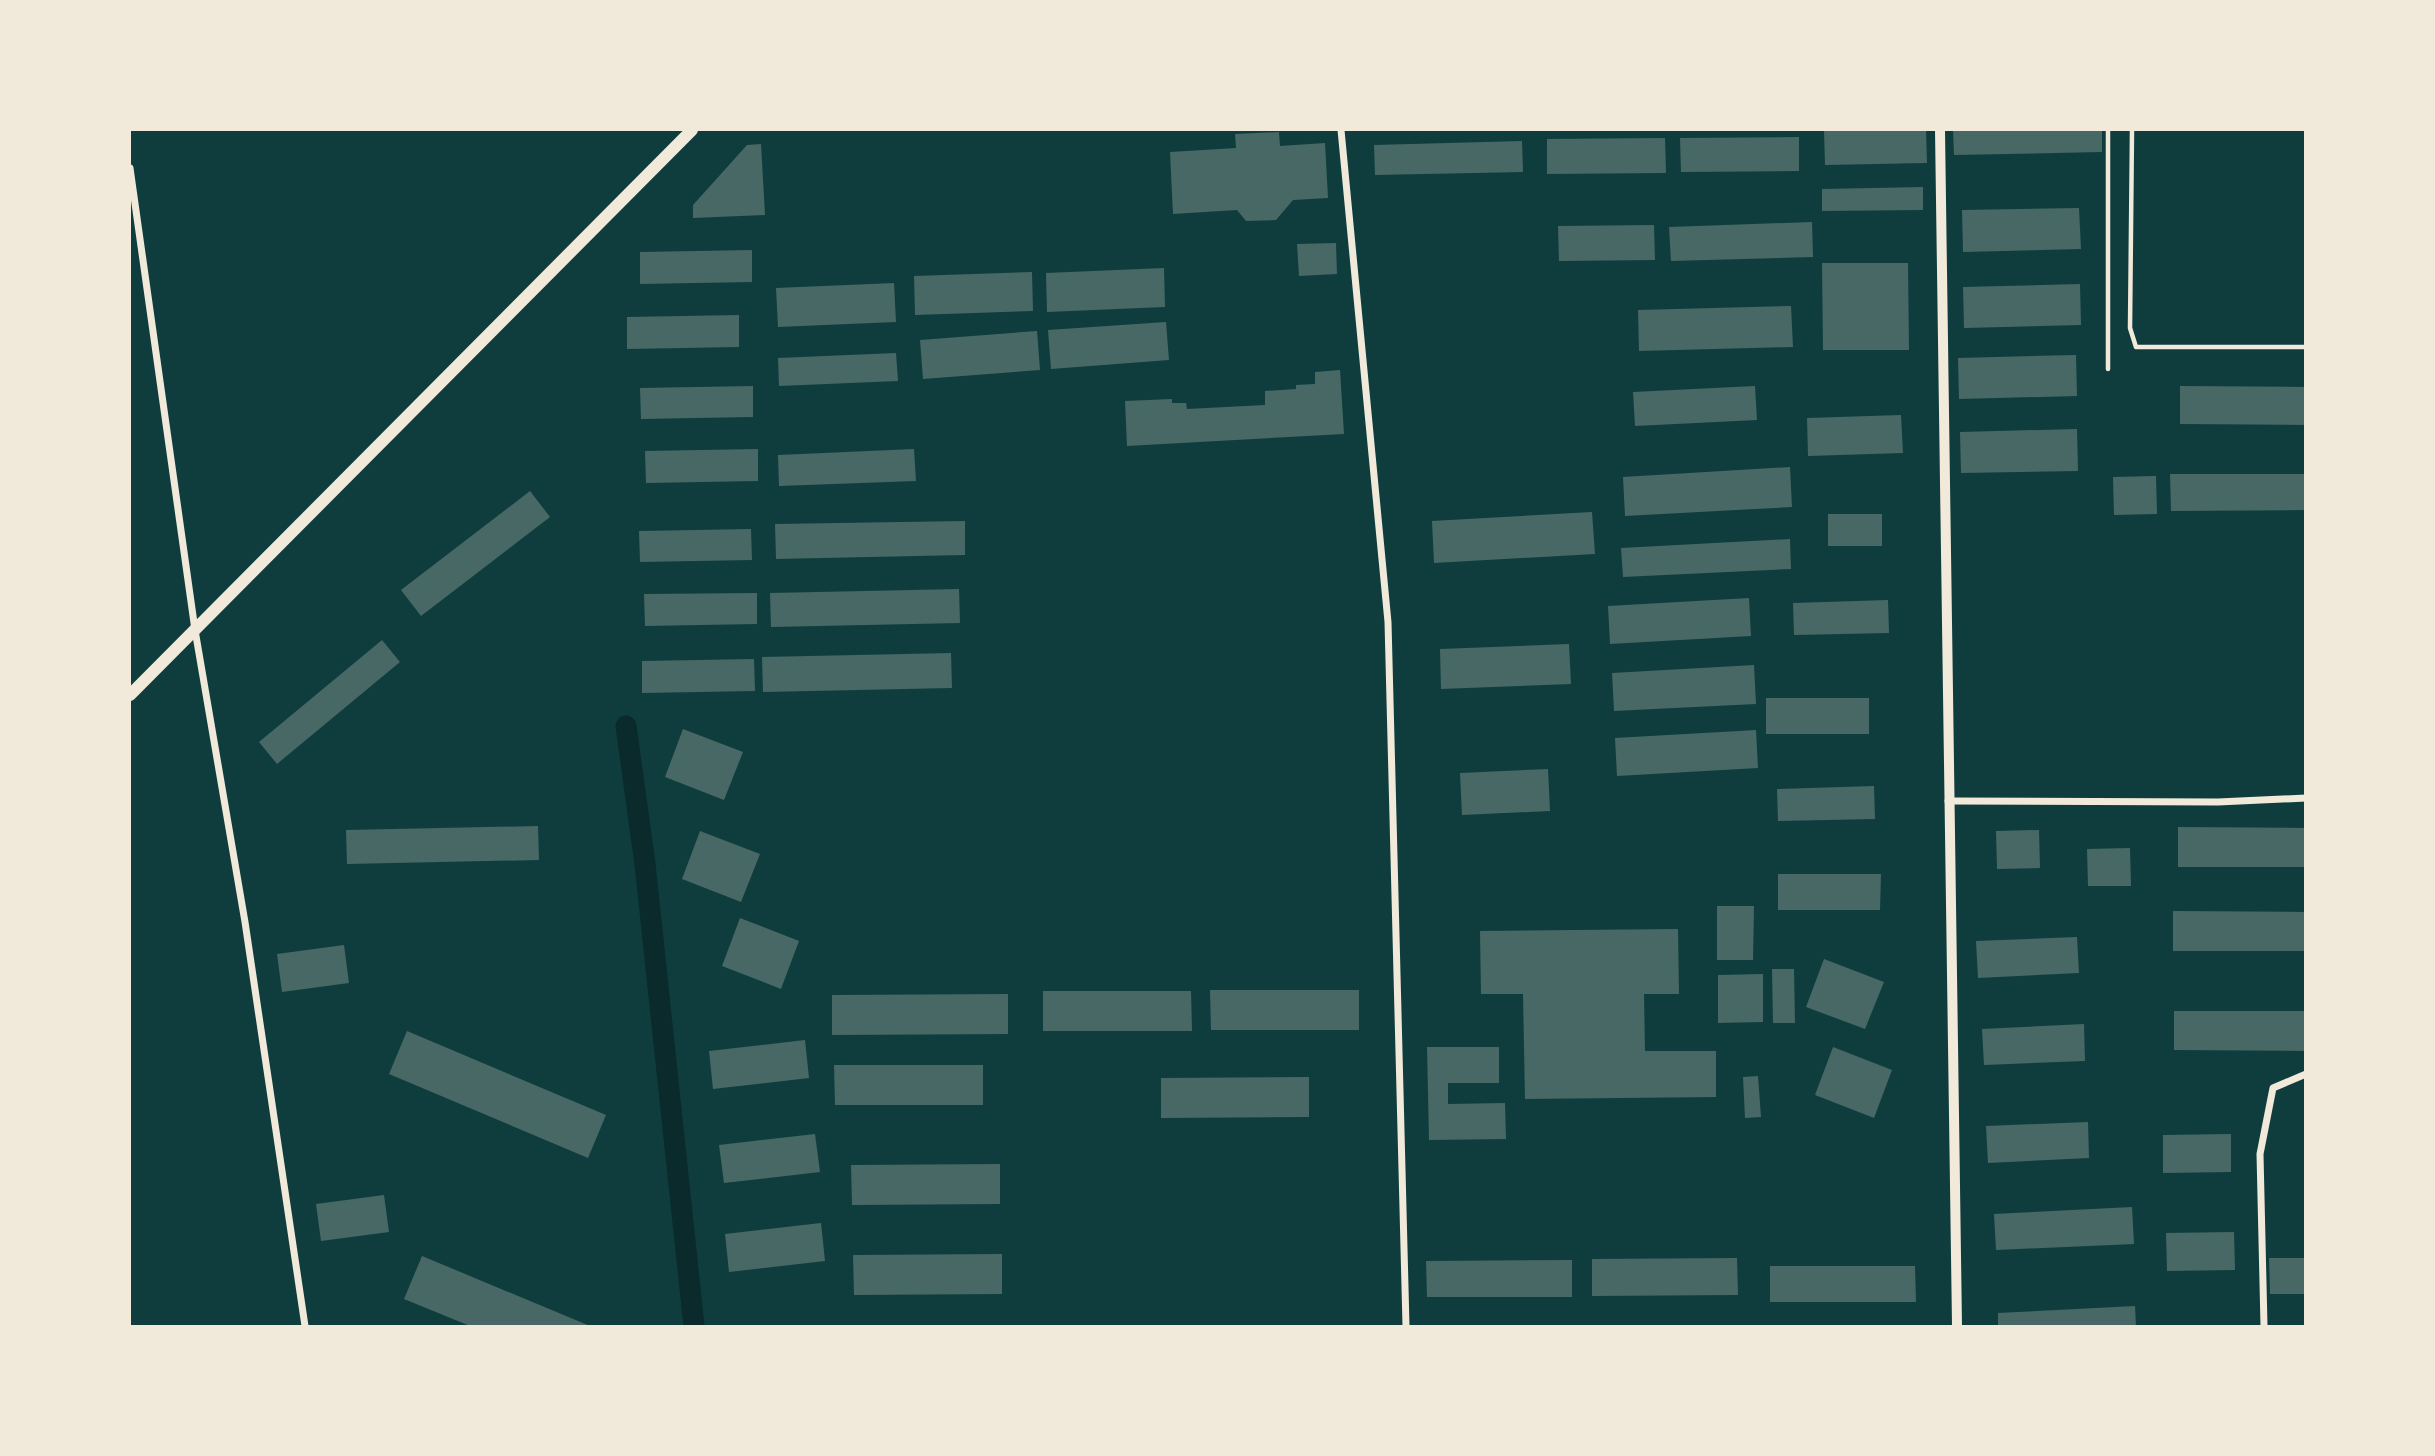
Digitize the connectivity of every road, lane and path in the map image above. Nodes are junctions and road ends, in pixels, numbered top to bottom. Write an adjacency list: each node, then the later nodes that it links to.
1 (692, 130): 9 (main road)
2 (1341, 130): 15 (street)
3 (1940, 130): 12 (street)
4 (2108, 130): 8 (lane)
5 (2132, 130): 7 (lane)
6 (130, 168): 9 (street)
7 (2305, 347)
8 (2108, 369)
9 (195, 630): 10 (main road); 14 (street)
10 (130, 695)
11 (2305, 798): 12 (street)
12 (1948, 801): 16 (street)
13 (2305, 1074): 17 (street)
14 (305, 1326)
15 (1406, 1326)
16 (1957, 1326)
17 (2264, 1326)

